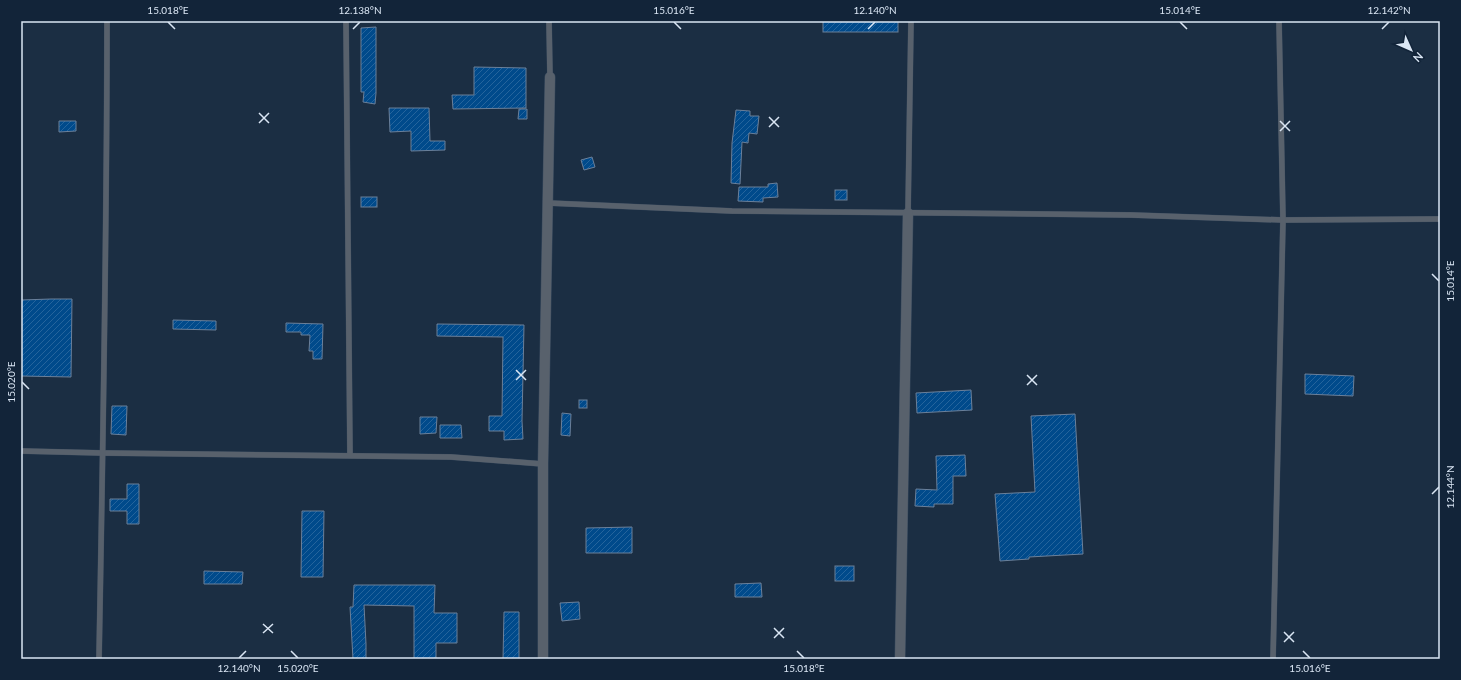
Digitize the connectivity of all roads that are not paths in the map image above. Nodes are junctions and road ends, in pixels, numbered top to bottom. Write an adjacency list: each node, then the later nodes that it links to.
1 (107, 21): 12 (lane)
2 (346, 21): 13 (lane)
3 (549, 21): 6 (lane)
4 (911, 21): 8 (lane)
5 (1279, 21): 10 (lane)
6 (550, 78): 7 (street)
7 (548, 203): 8 (lane); 14 (street)
8 (908, 213): 10 (lane); 17 (street)
9 (1440, 219): 10 (lane)
10 (1283, 220): 18 (lane)
11 (21, 451): 12 (lane)
12 (103, 453): 13 (lane); 15 (lane)
13 (350, 455): 14 (lane)
14 (543, 464): 16 (street)
15 (99, 659)
16 (543, 659)
17 (900, 659)
18 (1273, 659)

